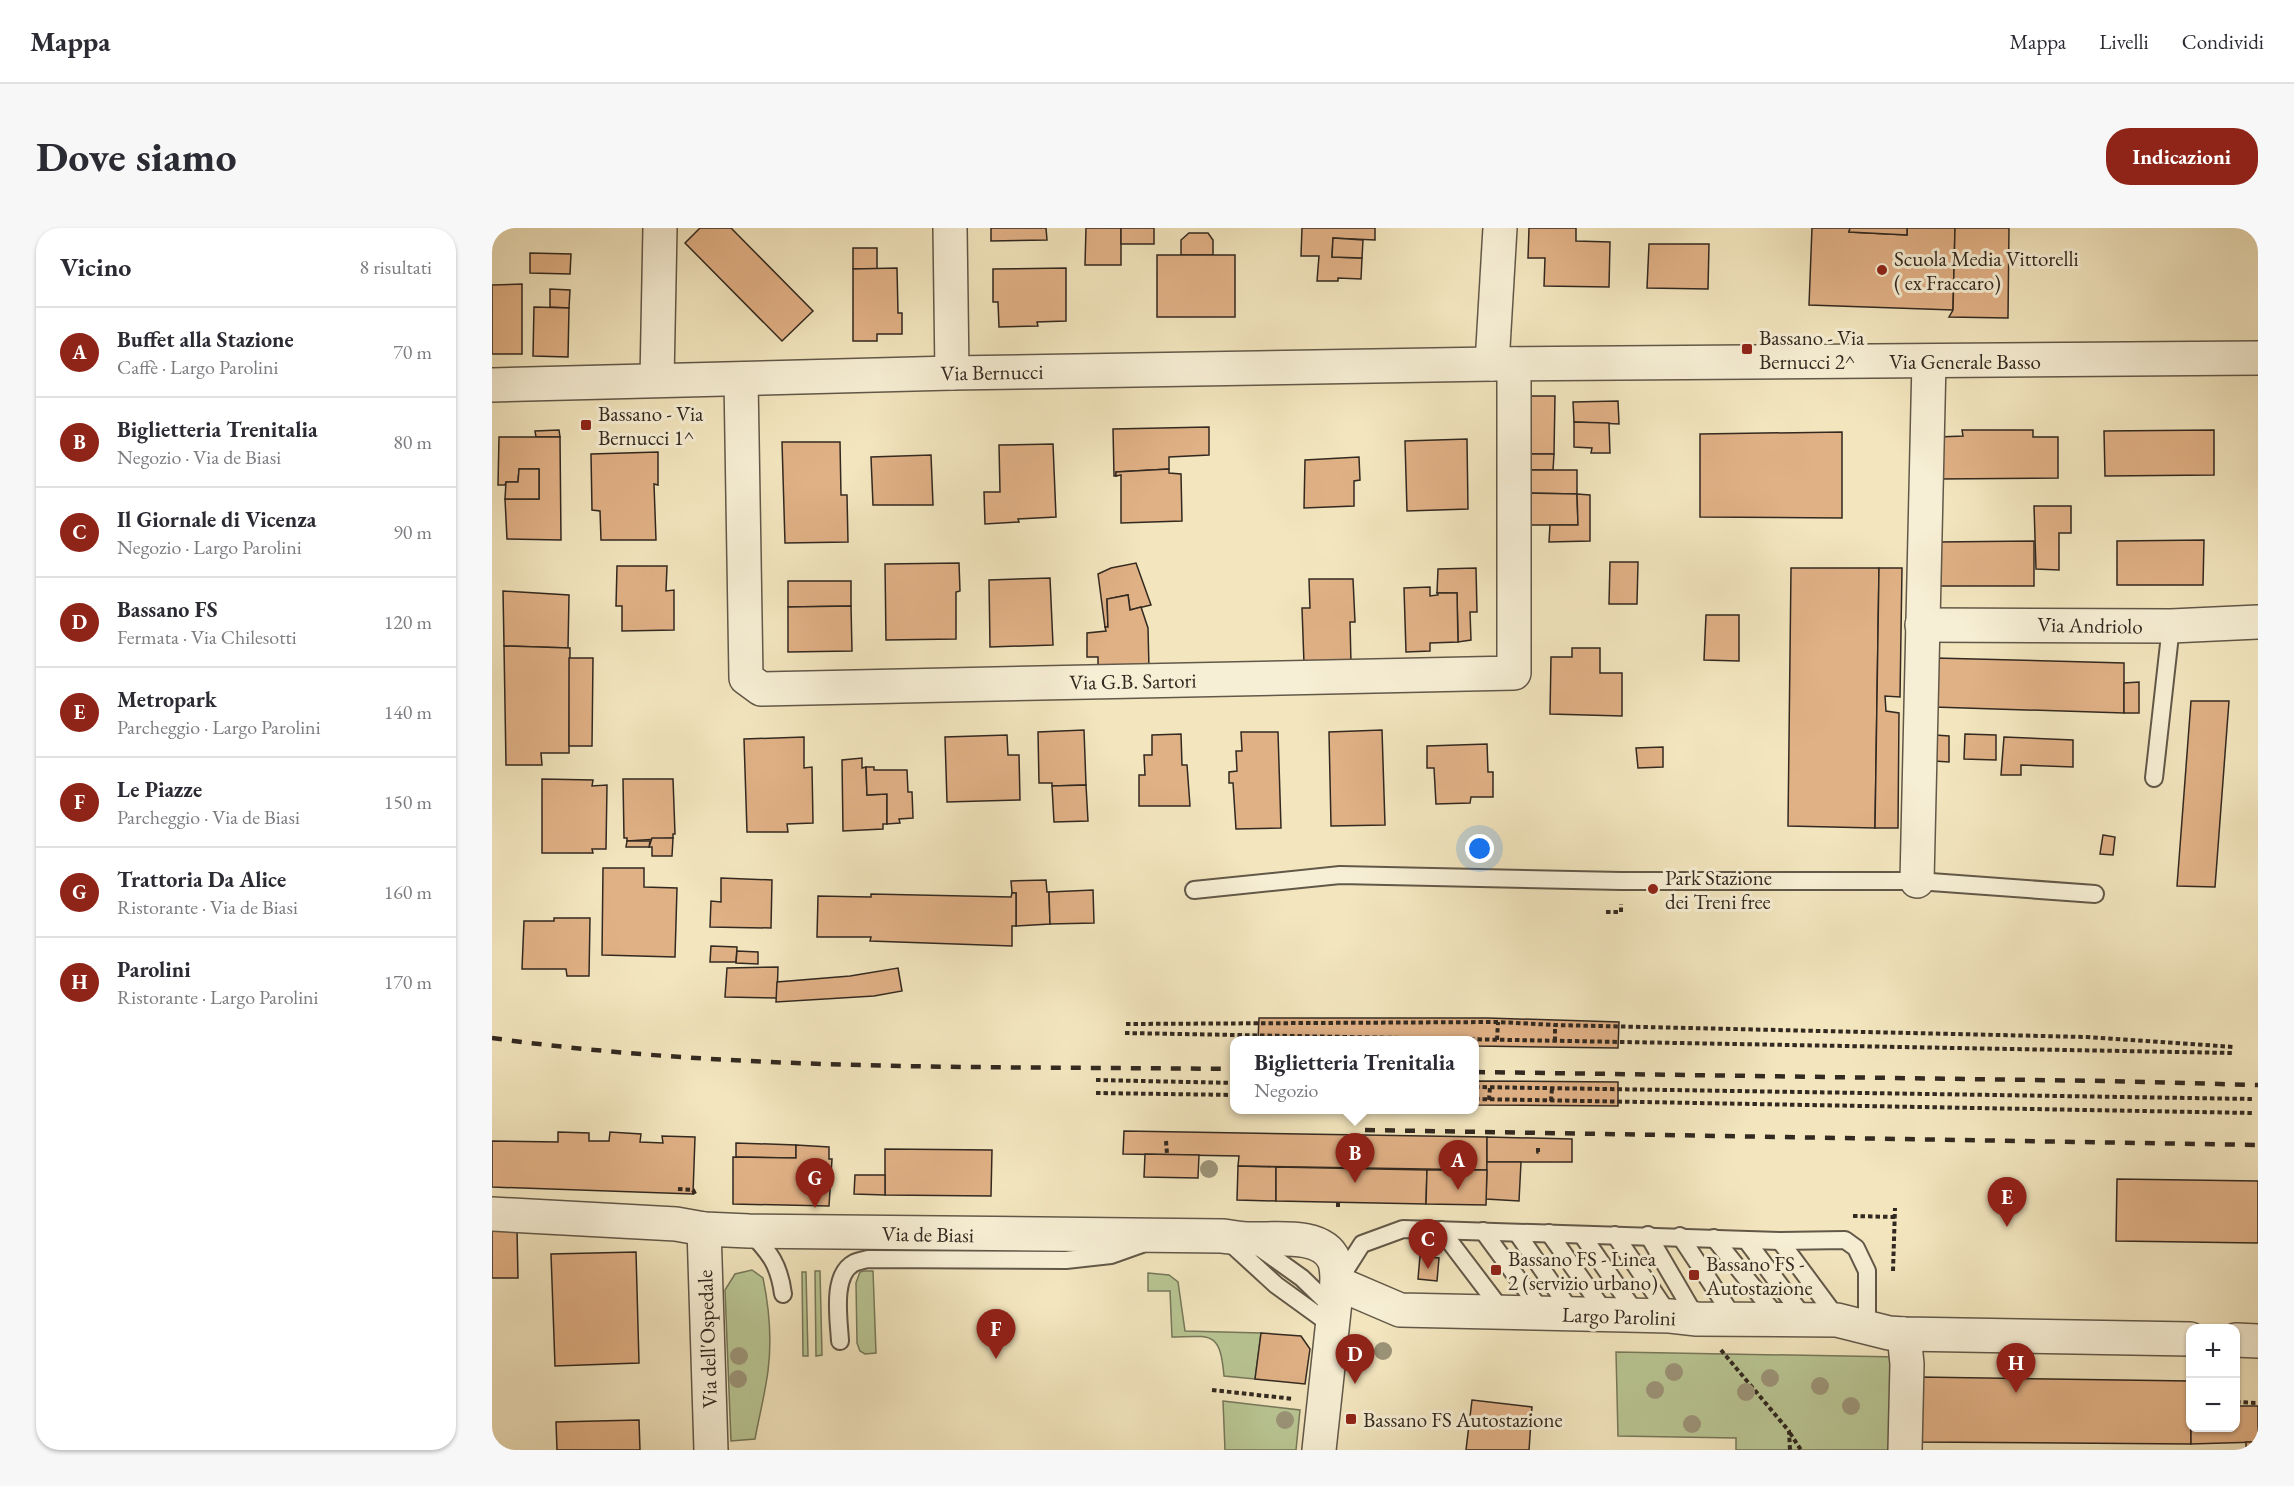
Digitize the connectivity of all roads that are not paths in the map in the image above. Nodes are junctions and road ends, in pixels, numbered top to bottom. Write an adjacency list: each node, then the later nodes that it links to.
1 (660, 228): 9 (street)
2 (950, 228): 7 (street)
3 (1500, 228): 6 (street)
4 (2258, 358): 5 (street, Via Generale Basso)
5 (1929, 361): 6 (street, Via Generale Basso); 12 (street)
6 (1503, 364): 7 (street, Via Bernucci); 8 (street, Via G.B. Sartori)
7 (952, 373): 8 (street, Via Bernucci)
8 (741, 379): 9 (street, Via Bernucci)
9 (657, 380): 10 (street, Via Bernucci)
10 (492, 385)
11 (2258, 622): 13 (street, Via Andriolo)
12 (1922, 625): 13 (street, Via Andriolo); 15 (street)
13 (2171, 626): 14 (lane)
14 (2154, 778)
15 (1917, 881): 16 (lane); 17 (lane)
16 (1194, 890)
17 (2095, 894)
18 (492, 1214): 19 (street, Via de Biasi)
19 (704, 1229): 21 (street, Via de Biasi); 48 (street, Via dell'Ospedale)
20 (1441, 1230): 22 (lane); 35 (lane); 36 (lane)
21 (749, 1231): 28 (street, Via de Biasi); 34 (lane)
22 (1483, 1231): 23 (lane); 37 (lane)
23 (1517, 1233): 24 (lane); 37 (lane)
24 (1550, 1233): 25 (lane); 38 (lane)
25 (1582, 1235): 26 (lane); 38 (lane)
26 (1615, 1235): 27 (lane); 39 (lane)
27 (1648, 1235): 29 (lane); 39 (lane)
28 (1163, 1236): 30 (street, Via de Biasi); 46 (lane)
29 (1680, 1236): 31 (lane); 40 (lane)
30 (1235, 1238): 35 (lane); 35 (street, Via de Biasi)
31 (1714, 1238): 32 (lane); 41 (lane)
32 (1746, 1240): 33 (lane); 41 (lane)
33 (1780, 1241): 42 (lane); 42 (lane)
34 (783, 1294)
35 (1336, 1307): 36 (street, Largo Parolini); 49 (street)
36 (1504, 1312): 37 (street, Largo Parolini)
37 (1558, 1314): 38 (street, Largo Parolini)
38 (1622, 1316): 39 (street, Largo Parolini)
39 (1684, 1317): 40 (street, Largo Parolini)
40 (1734, 1318): 41 (street, Largo Parolini)
41 (1792, 1319): 42 (street, Largo Parolini)
42 (1854, 1325): 43 (street, Largo Parolini)
43 (1904, 1334): 44 (street, Largo Parolini); 50 (street)
44 (2186, 1339)
45 (2240, 1340): 47 (street)
46 (840, 1341)
47 (2258, 1341)
48 (711, 1450)
49 (1319, 1450)
50 (1905, 1450)

